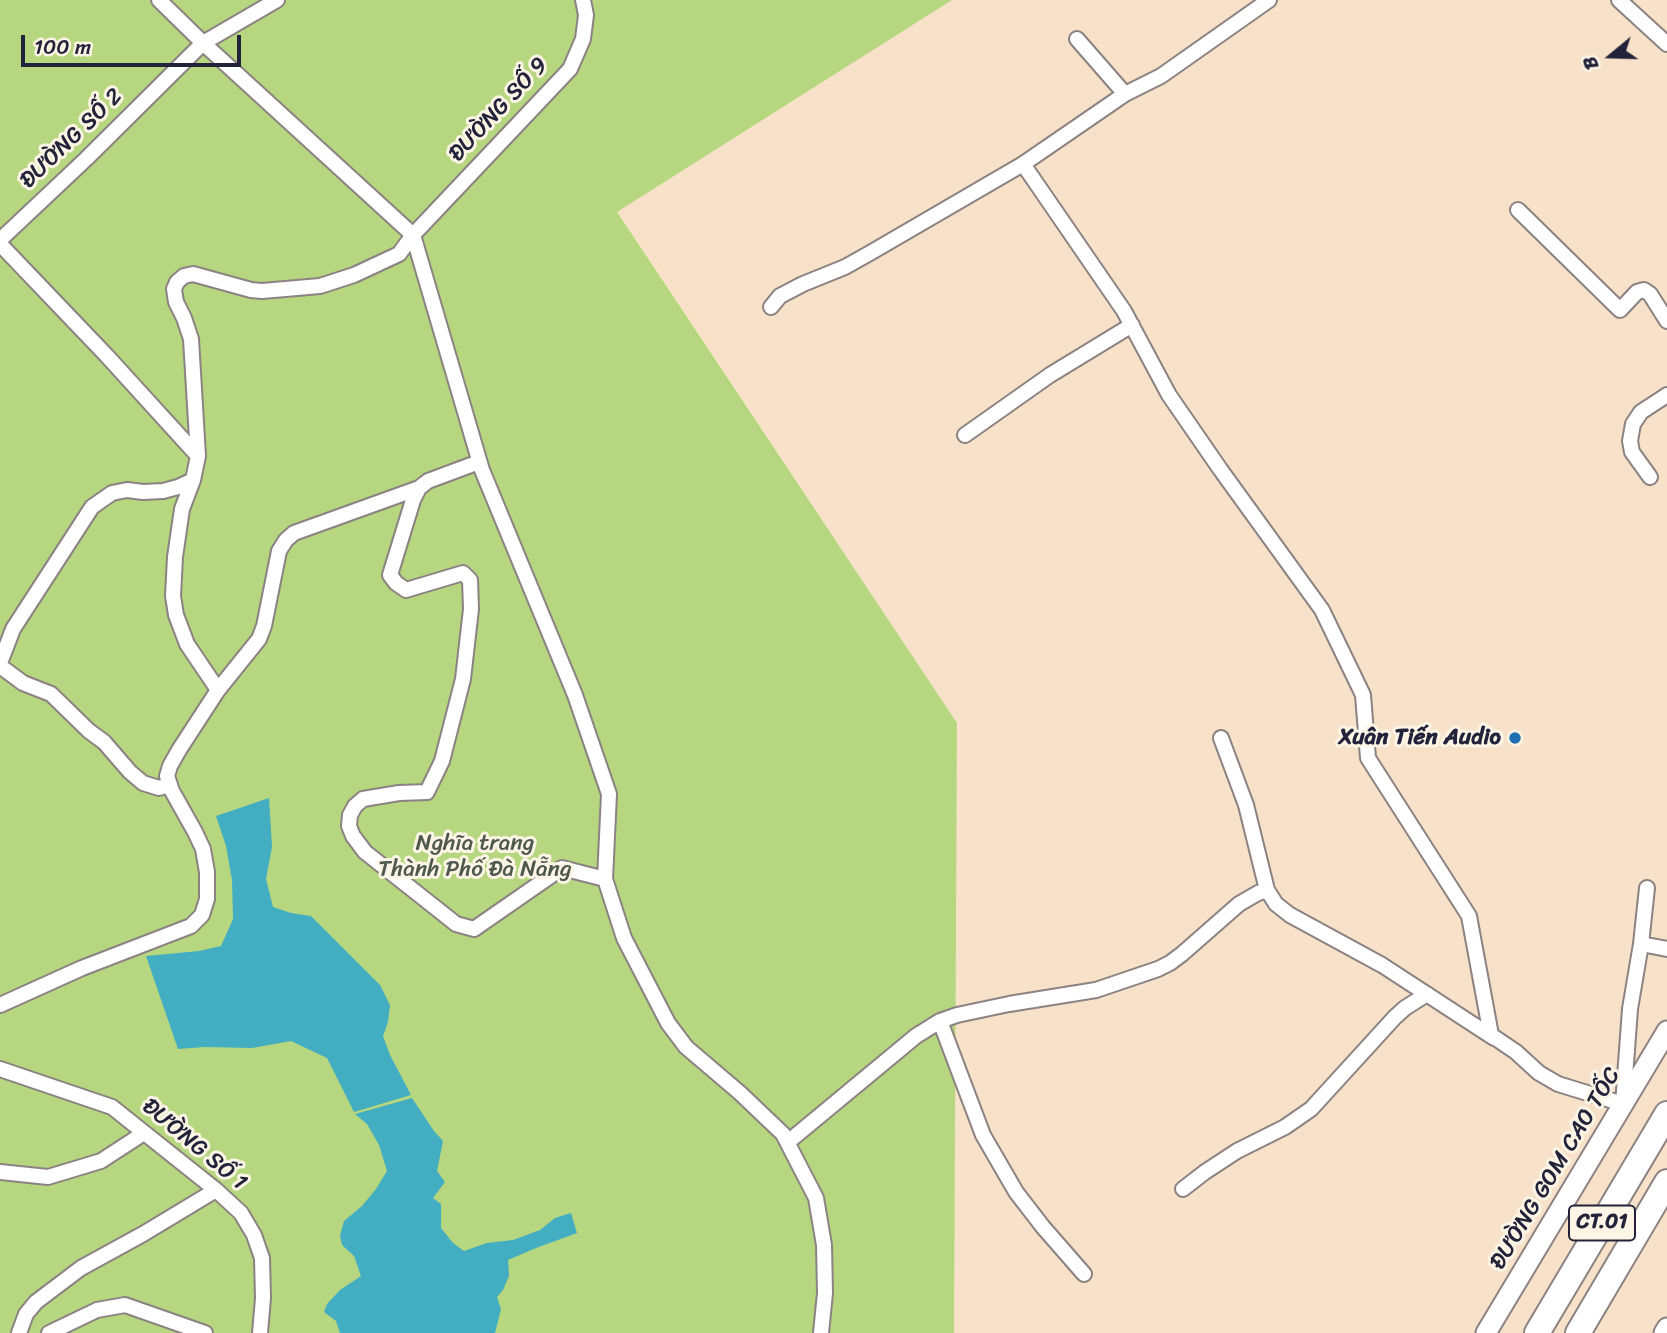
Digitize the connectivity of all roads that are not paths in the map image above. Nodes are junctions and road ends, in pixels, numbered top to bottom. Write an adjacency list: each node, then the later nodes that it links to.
1 (159, 0): 8 (street)
2 (277, 0): 8 (street, ĐƯỜNG SỐ 2)
3 (583, 0): 13 (street, ĐƯỜNG SỐ 9)
4 (1269, 0): 10 (street)
5 (1605, 0): 6 (street)
6 (1622, 3): 9 (street)
7 (1077, 39): 10 (street)
8 (203, 43): 13 (street); 14 (street, ĐƯỜNG SỐ 2)
9 (1667, 44)
10 (1125, 94): 11 (street)
11 (1023, 164): 15 (street); 17 (street)
12 (1518, 209): 16 (street)
13 (413, 235): 20 (street, ĐƯỜNG SỐ 9); 21 (street)
14 (0, 242): 20 (street)
15 (771, 307)
16 (1667, 321)
17 (1132, 325): 19 (street); 38 (street)
18 (1667, 395): 22 (street)
19 (965, 435)
20 (198, 456): 23 (street)
21 (480, 462): 24 (street); 29 (street)
22 (1650, 477)
23 (193, 480): 25 (street); 26 (street)
24 (419, 488): 26 (street); 29 (street)
25 (0, 664): 28 (street)
26 (218, 690): 28 (street)
27 (1221, 738): 31 (street)
28 (169, 785): 35 (street)
29 (606, 879): 43 (street)
30 (1647, 888): 32 (street)
31 (1267, 890): 34 (street); 36 (street)
32 (1640, 944): 33 (street); 40 (street)
33 (1667, 949)
34 (1427, 993): 38 (street); 46 (street)
35 (0, 1005)
36 (940, 1021): 43 (street); 48 (street)
37 (1667, 1031): 40 (main road, ĐƯỜNG GOM CAO TỐC)
38 (1516, 1052): 40 (street)
39 (0, 1069): 42 (street, ĐƯỜNG SỐ 1)
40 (1623, 1104): 55 (main road, ĐƯỜNG GOM CAO TỐC)
41 (1667, 1114): 56 (highway, CT.01)
42 (144, 1133): 44 (street); 47 (street, ĐƯỜNG SỐ 1)
43 (788, 1142): 54 (street)
44 (0, 1172)
45 (1667, 1182): 57 (highway, CT.01)
46 (1183, 1189)
47 (216, 1190): 50 (street); 53 (street, ĐƯỜNG SỐ 1)
48 (1084, 1274)
49 (1667, 1328): 58 (main road)
50 (19, 1333)
51 (50, 1333): 52 (street)
52 (205, 1333)
53 (260, 1333)
54 (821, 1333)
55 (1486, 1333)
56 (1537, 1333)
57 (1578, 1333)
58 (1664, 1333)

